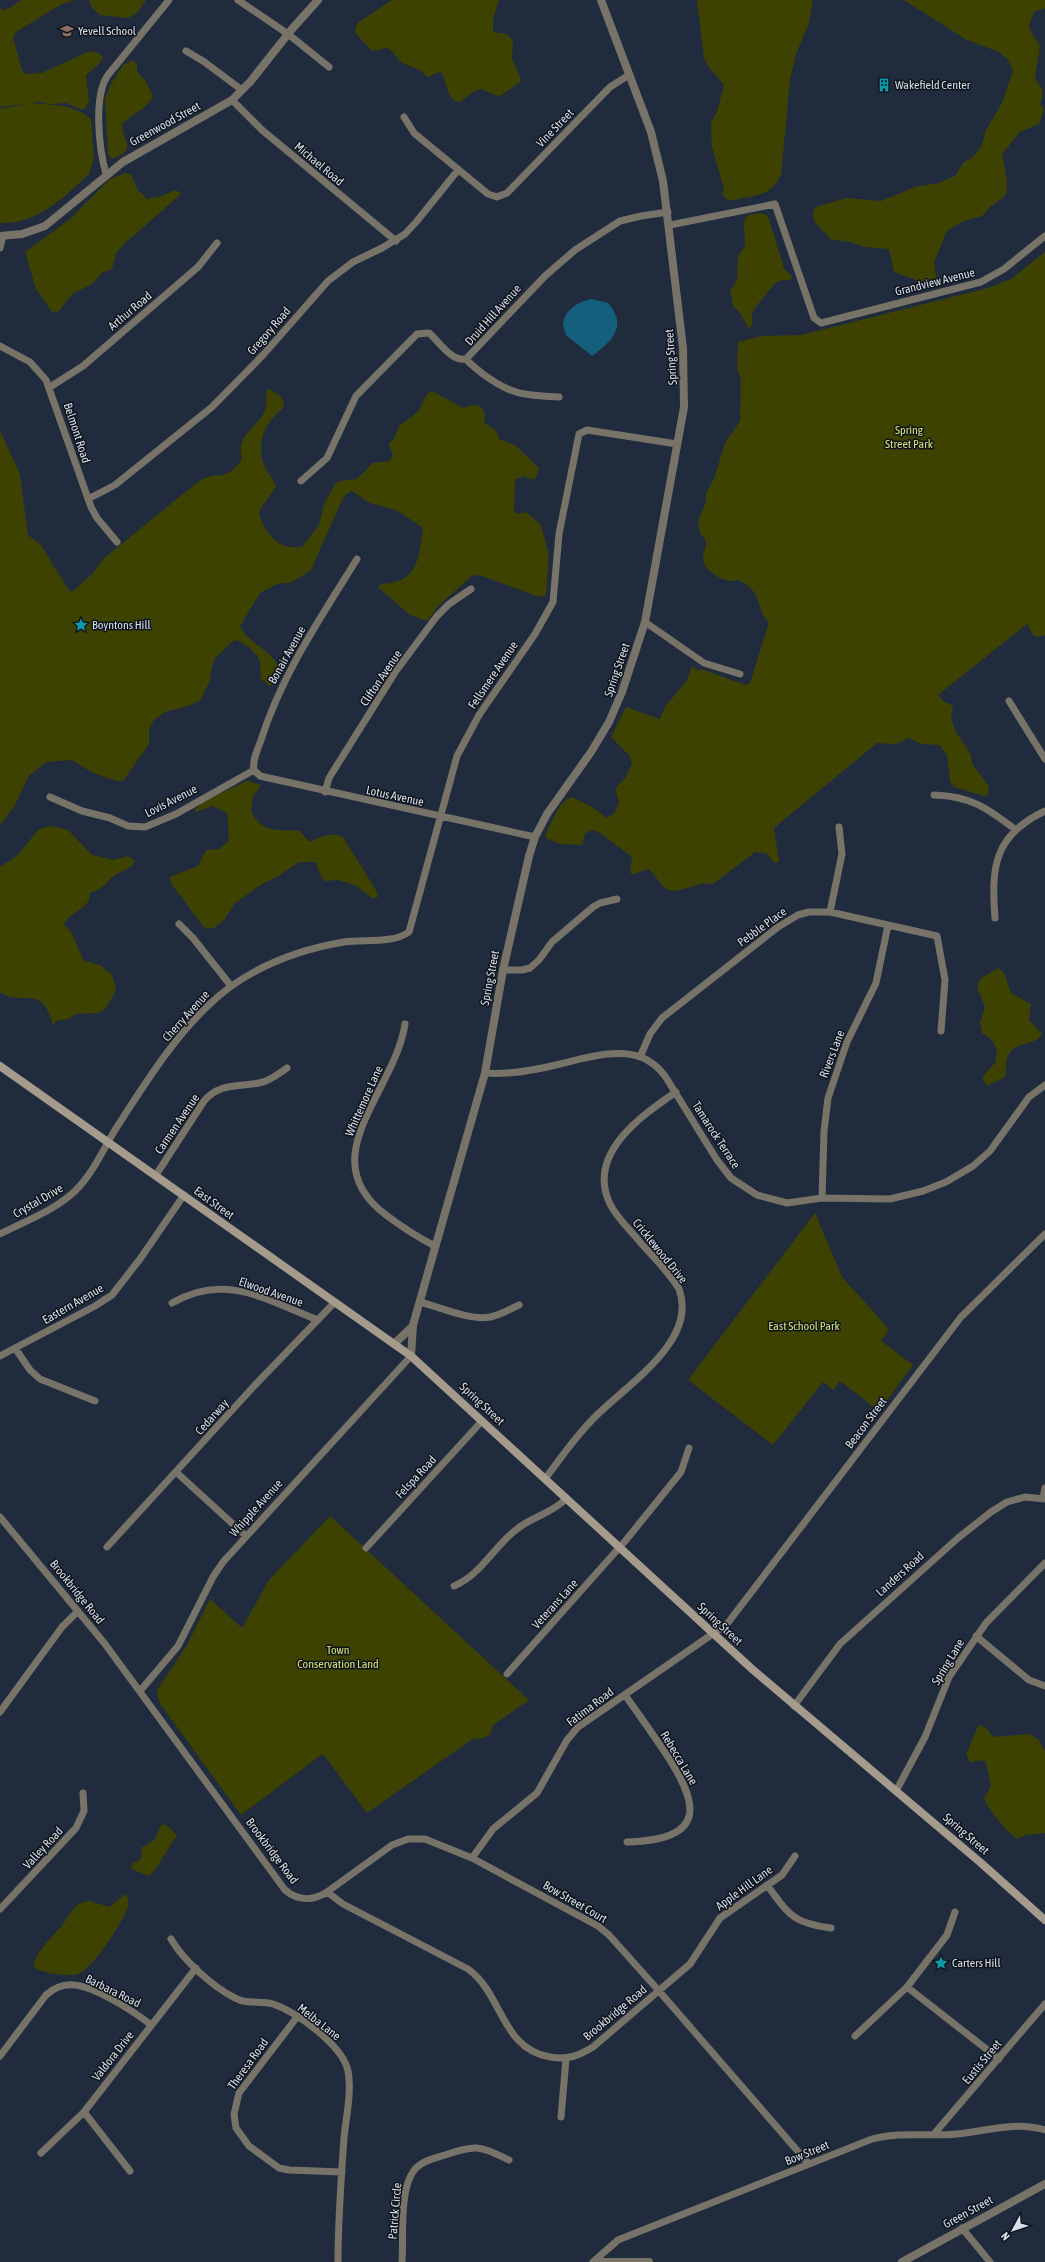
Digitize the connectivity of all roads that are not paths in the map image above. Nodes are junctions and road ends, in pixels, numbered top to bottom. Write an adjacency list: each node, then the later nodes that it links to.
1 (169, 0): 13 (street)
2 (238, 0): 5 (street)
3 (318, 0): 5 (street, Greenwood Street)
4 (601, 0): 8 (street, Spring Street)
5 (288, 34): 7 (street); 9 (street, Greenwood Street)
6 (186, 51): 9 (street)
7 (329, 67)
8 (629, 75): 12 (street, Vine Street); 14 (street, Spring Street)
9 (242, 90): 10 (street, Greenwood Street)
10 (232, 100): 13 (street, Greenwood Street); 18 (street, Michael Road)
11 (404, 117): 12 (street)
12 (458, 170): 18 (street, Gregory Road)
13 (106, 174): 16 (street, Greenwood Street)
14 (668, 212): 15 (street, Spring Street); 22 (street, Druid Hill Avenue)
15 (670, 225): 17 (street, Grandview Avenue); 25 (street, Spring Street)
16 (2, 236): 20 (street)
17 (1045, 236)
18 (396, 241): 27 (street, Gregory Road)
19 (216, 243): 23 (street, Arthur Road)
20 (0, 248)
21 (0, 346): 23 (street, Belmont Road)
22 (466, 359): 24 (street); 26 (street, Druid Hill Avenue)
23 (50, 387): 27 (street, Belmont Road)
24 (558, 397)
25 (677, 444): 31 (street, Spring Street); 40 (street, Fellsmere Avenue)
26 (301, 481)
27 (88, 499): 28 (street, Belmont Road)
28 (117, 542)
29 (356, 559): 35 (street, Bonair Avenue)
30 (471, 589): 36 (street, Clifton Avenue)
31 (645, 622): 32 (street); 43 (street, Spring Street)
32 (740, 674)
33 (1009, 701): 34 (street)
34 (1045, 759)
35 (254, 770): 36 (street, Lotus Avenue); 38 (street, Lovis Avenue)
36 (325, 792): 40 (street, Lotus Avenue)
37 (934, 795): 42 (street)
38 (50, 797)
39 (1045, 811): 42 (street)
40 (440, 817): 43 (street, Lotus Avenue); 49 (street, Fellsmere Avenue)
41 (839, 827): 45 (street)
42 (1016, 830): 46 (street)
43 (535, 837): 50 (street, Spring Street)
44 (617, 899): 50 (street)
45 (830, 912): 48 (street, Pebble Place); 54 (street, Pebble Place)
46 (995, 918)
47 (179, 924): 51 (street)
48 (888, 925): 53 (street, Pebble Place); 63 (street, Rivers Lane)
49 (410, 931): 51 (street, Cherry Avenue)
50 (503, 970): 57 (street, Spring Street)
51 (231, 986): 60 (street, Cherry Avenue)
52 (405, 1024): 66 (street, Whittemore Lane)
53 (941, 1031)
54 (640, 1057): 57 (street, Tamarock Terrace); 59 (street, Tamarock Terrace)
55 (2, 1067): 60 (main road, East Street)
56 (287, 1068): 61 (street, Carmen Avenue)
57 (485, 1074): 66 (street, Spring Street)
58 (1045, 1085): 63 (street, Tamarock Terrace)
59 (676, 1092): 63 (street, Tamarock Terrace); 81 (street, Cricklewood Drive)
60 (109, 1142): 61 (main road, East Street); 64 (street, Crystal Drive)
61 (156, 1175): 62 (main road, East Street)
62 (184, 1195): 67 (main road, East Street); 74 (street, Eastern Avenue)
63 (822, 1198)
64 (0, 1234)
65 (1045, 1234): 93 (street, Beacon Street)
66 (435, 1246): 68 (street, Spring Street)
67 (335, 1302): 71 (street, Cedarway); 73 (main road, East Street)
68 (420, 1302): 70 (street); 72 (street, Spring Street)
69 (172, 1303): 71 (street, Elwood Avenue)
70 (519, 1305)
71 (318, 1320): 80 (street, Cedarway)
72 (413, 1325): 73 (street, Spring Street); 76 (street, Spring Street)
73 (394, 1344): 76 (main road, East Street)
74 (15, 1348): 75 (street, Eastern Avenue); 77 (street)
75 (0, 1356)
76 (411, 1356): 78 (main road, Spring Street); 86 (street, Whipple Avenue)
77 (94, 1400)
78 (482, 1421): 81 (main road, Spring Street); 88 (street, Felspa Road)
79 (689, 1448): 89 (street, Veterans Lane)
80 (176, 1472): 86 (street); 87 (street, Cedarway)
81 (545, 1479): 84 (main road, Spring Street)
82 (1045, 1488): 83 (street)
83 (1044, 1498): 99 (street, Landers Road)
84 (566, 1499): 89 (main road, Spring Street); 91 (street)
85 (0, 1517): 92 (street, Brookbridge Road)
86 (246, 1536): 97 (street, Whipple Avenue)
87 (107, 1547)
88 (366, 1548)
89 (620, 1548): 93 (main road, Spring Street); 95 (street, Veterans Lane)
90 (1045, 1563): 94 (street, Spring Lane)
91 (454, 1586)
92 (78, 1611): 97 (street, Brookbridge Road); 100 (street)
93 (714, 1634): 98 (street, Fatima Road); 99 (main road, Spring Street)
94 (976, 1636): 96 (street); 101 (street, Spring Lane)
95 (507, 1674)
96 (1045, 1686)
97 (140, 1691): 107 (street, Brookbridge Road)
98 (625, 1694): 103 (street, Rebecca Lane); 105 (street, Fatima Road)
99 (794, 1706): 101 (main road, Spring Street)
100 (0, 1712)
101 (896, 1791): 110 (main road, Spring Street)
102 (83, 1792): 108 (street, Valley Road)
103 (627, 1842)
104 (795, 1856): 106 (street, Apple Hill Lane)
105 (472, 1858): 107 (street, Bow Street Court); 115 (street, Bow Street Court)
106 (767, 1885): 111 (street); 115 (street, Apple Hill Lane)
107 (327, 1892): 121 (street, Brookbridge Road)
108 (0, 1909)
109 (955, 1912): 114 (street)
110 (1045, 1920)
111 (831, 1928)
112 (171, 1939): 113 (street, Melba Lane)
113 (196, 1968): 117 (street, Melba Lane); 118 (street, Valdora Drive)
114 (907, 1987): 119 (street); 122 (street)
115 (658, 1991): 121 (street, Brookbridge Road); 129 (street, Bow Street Court)
116 (1045, 2004): 122 (street, Eustis Street)
117 (297, 2017): 131 (street, Melba Lane); 131 (street, Theresa Road)
118 (151, 2025): 120 (street, Barbara Road); 123 (street, Valdora Drive)
119 (855, 2036)
120 (0, 2056)
121 (566, 2059): 124 (street)
122 (999, 2059): 126 (street, Eustis Street)
123 (84, 2112): 127 (street, Valdora Drive); 130 (street)
124 (561, 2117)
125 (1045, 2130): 126 (street, Bow Street)
126 (934, 2134): 129 (street, Bow Street)
127 (42, 2153)
128 (509, 2160): 135 (street, Patrick Circle)
129 (808, 2163): 136 (street, Bow Street)
130 (130, 2171)
131 (342, 2172): 134 (street, Melba Lane)
132 (1045, 2184): 133 (street, Green Street)
133 (962, 2228): 139 (street, Green Street); 140 (street)
134 (338, 2262)
135 (402, 2262)
136 (593, 2262)
137 (602, 2262): 138 (street)
138 (649, 2262)
139 (902, 2262)
140 (990, 2262)

